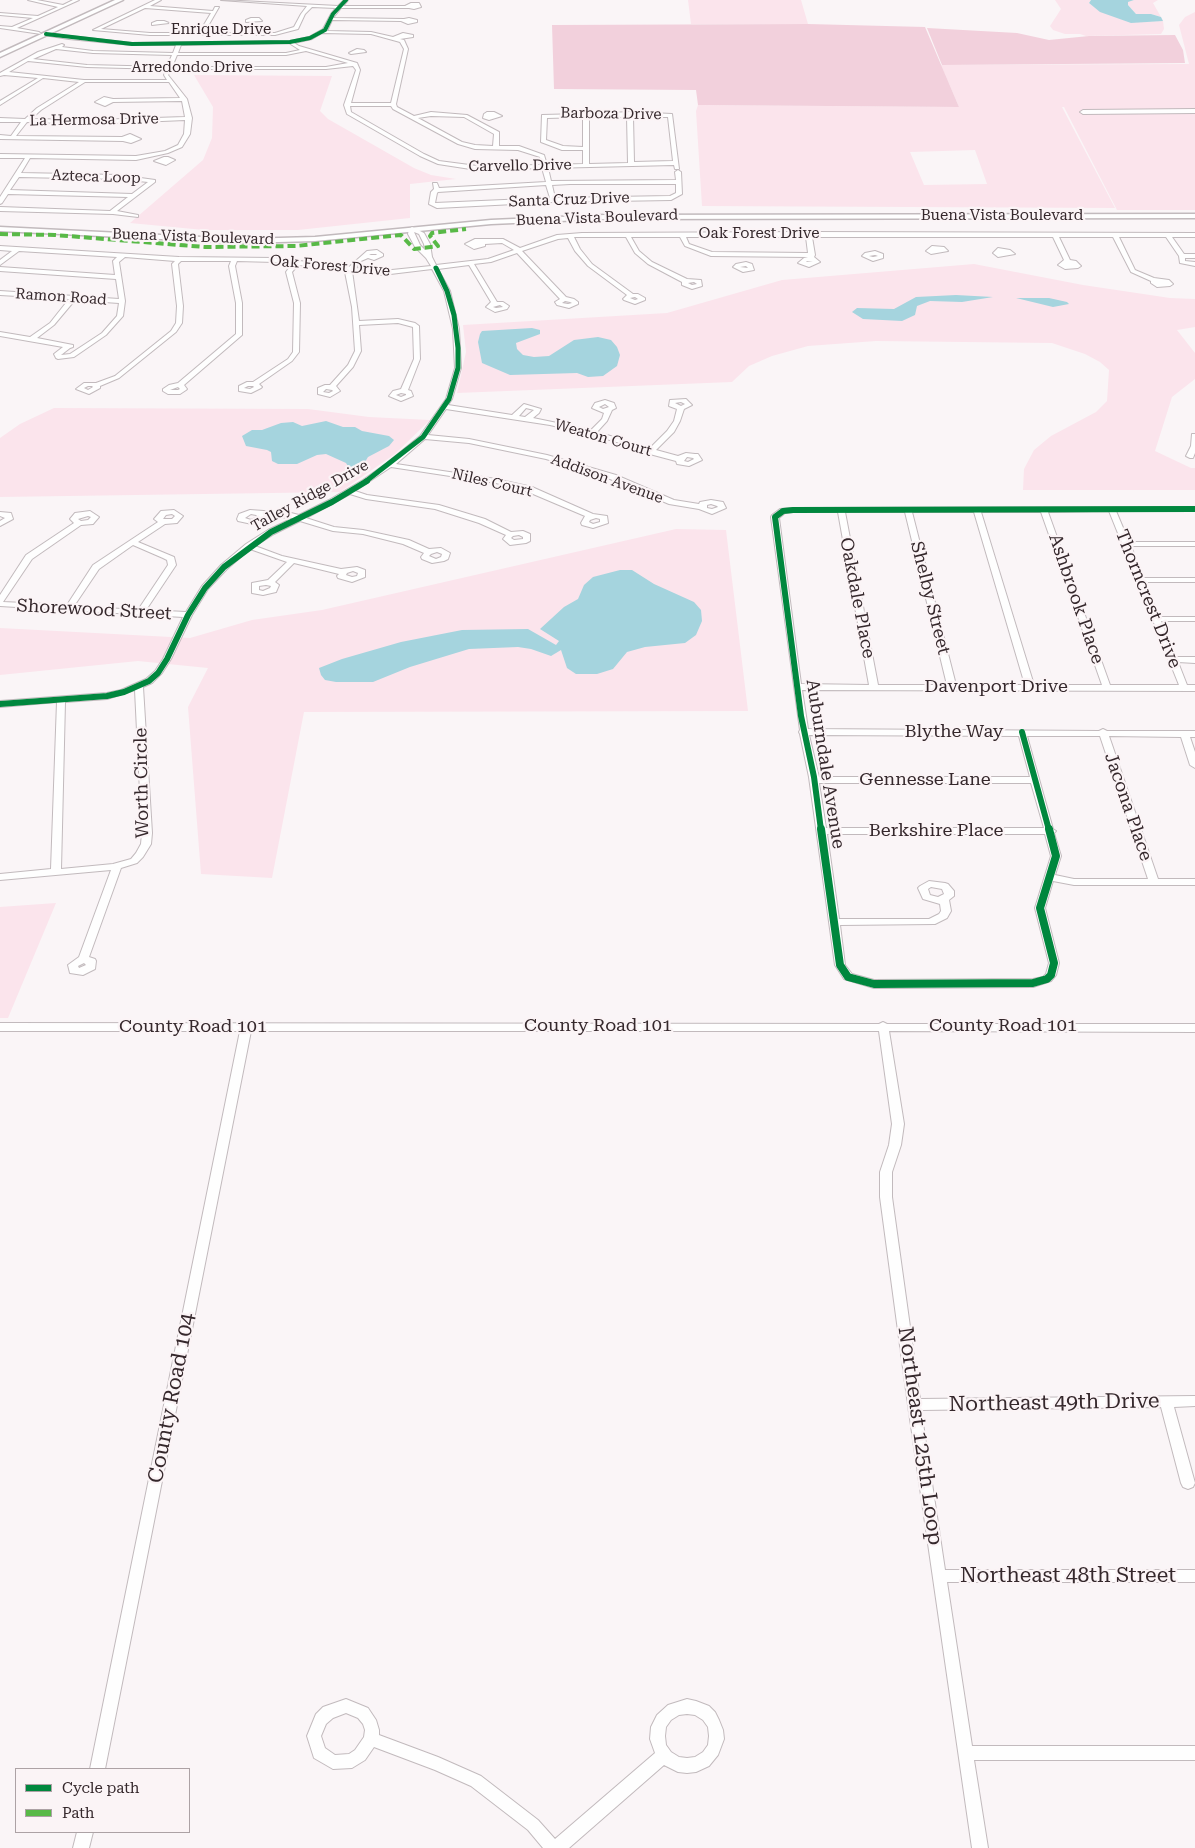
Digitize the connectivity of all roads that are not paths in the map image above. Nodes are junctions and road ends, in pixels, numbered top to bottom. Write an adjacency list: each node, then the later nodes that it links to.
1 (30, 0): 9 (street)
2 (77, 0): 9 (street)
3 (112, 0): 25 (main road)
4 (120, 0): 25 (main road)
5 (159, 0): 11 (street)
6 (224, 0): 8 (street); 14 (street)
7 (346, 0): 12 (street)
8 (311, 5): 12 (street); 27 (street)
9 (63, 6): 16 (street)
10 (407, 6): 12 (street)
11 (144, 7): 14 (street); 23 (street)
12 (339, 7): 18 (street)
13 (0, 12): 16 (street)
14 (214, 12): 27 (street)
15 (258, 12): 17 (street)
16 (38, 17): 22 (street)
17 (255, 19)
18 (331, 19): 19 (street); 24 (street)
19 (403, 20)
20 (158, 25): 26 (street)
21 (0, 27): 22 (street, Enrique Drive)
22 (12, 29): 25 (street, Enrique Drive)
23 (95, 30): 26 (street); 28 (street)
24 (323, 32): 29 (street, Enrique Drive); 49 (street, Enrique Drive)
25 (42, 33): 28 (street, Enrique Drive); 32 (main road); 36 (main road)
26 (150, 34): 27 (street)
27 (200, 35)
28 (77, 38): 30 (street, Enrique Drive); 31 (street)
29 (290, 42): 30 (street, Enrique Drive); 33 (street)
30 (180, 44): 35 (street)
31 (56, 47): 35 (street); 38 (street)
32 (0, 50)
33 (306, 50): 35 (street); 37 (street)
34 (352, 53): 37 (street)
35 (174, 54): 40 (street)
36 (0, 55)
37 (336, 58): 39 (street)
38 (28, 60): 40 (street, Arredondo Drive); 41 (street)
39 (355, 64): 40 (street, Arredondo Drive); 48 (street)
40 (168, 68): 44 (street)
41 (2, 74): 42 (street)
42 (41, 78): 43 (street); 47 (street)
43 (84, 81): 44 (street); 59 (street)
44 (170, 81): 45 (street)
45 (184, 99): 46 (street); 55 (street)
46 (112, 101)
47 (0, 103)
48 (347, 104): 49 (street); 69 (street, Carvello Drive)
49 (393, 104): 56 (street)
50 (1195, 111): 51 (street)
51 (1083, 112)
52 (586, 114): 53 (street, Barboza Drive); 64 (street); 64 (street, Barboza Drive)
53 (630, 114): 67 (street, Barboza Drive); 68 (street)
54 (486, 117): 58 (street)
55 (189, 118): 59 (street, La Hermosa Drive); 66 (street)
56 (413, 118): 58 (street); 63 (street)
57 (0, 120): 59 (street, La Hermosa Drive)
58 (474, 120): 63 (street)
59 (25, 121): 61 (street)
60 (0, 138): 61 (street)
61 (12, 138): 62 (street)
62 (123, 139)
63 (496, 147): 69 (street)
64 (586, 149): 70 (street)
65 (0, 156): 66 (street)
66 (28, 157): 71 (street, Azteca Loop)
67 (675, 163): 68 (street, Carvello Drive); 72 (street)
68 (631, 164): 70 (street, Carvello Drive)
69 (544, 165): 70 (street, Carvello Drive); 73 (street)
70 (586, 165)
71 (17, 175): 74 (street, Azteca Loop); 75 (street, Azteca Loop)
72 (677, 182): 73 (street); 76 (street, Santa Cruz Drive)
73 (548, 183): 76 (street); 76 (street, Santa Cruz Drive)
74 (6, 192): 75 (street); 77 (street, Azteca Loop)
75 (134, 196): 79 (street, Azteca Loop)
76 (553, 200)
77 (0, 202)
78 (0, 208): 79 (street, Azteca Loop)
79 (112, 212): 81 (street, Azteca Loop)
80 (1195, 215): 83 (main road, Buena Vista Boulevard)
81 (136, 216)
82 (0, 227): 83 (main road, Buena Vista Boulevard)
83 (411, 227): 115 (street, Talley Ridge Drive)
84 (627, 234): 85 (street, Oak Forest Drive); 94 (street, Oak Forest Drive); 120 (street)
85 (682, 234): 86 (street, Oak Forest Drive); 103 (street)
86 (809, 234): 87 (street, Oak Forest Drive); 103 (street)
87 (867, 234): 88 (street, Oak Forest Drive); 101 (street)
88 (932, 234): 89 (street, Oak Forest Drive); 98 (street)
89 (996, 234): 90 (street, Oak Forest Drive); 100 (street)
90 (1055, 235): 91 (street, Oak Forest Drive); 109 (street)
91 (1115, 235): 92 (street, Oak Forest Drive); 119 (street)
92 (1168, 235): 93 (street, Oak Forest Drive); 104 (street)
93 (1195, 235)
94 (570, 236): 99 (street, Oak Forest Drive); 122 (street)
95 (482, 242): 99 (street)
96 (0, 248): 97 (street, Oak Forest Drive)
97 (19, 248): 102 (street, Oak Forest Drive); 110 (street)
98 (936, 248)
99 (518, 250): 112 (street, Oak Forest Drive); 124 (street)
100 (1003, 250)
101 (872, 253)
102 (124, 255): 107 (street, Oak Forest Drive); 118 (street)
103 (741, 255): 113 (street)
104 (1182, 256): 105 (street); 114 (street)
105 (1195, 256)
106 (366, 257): 117 (street)
107 (179, 259): 108 (street, Oak Forest Drive); 133 (street)
108 (235, 260): 111 (street, Oak Forest Drive); 134 (street)
109 (1068, 262)
110 (0, 263)
111 (296, 263): 117 (street, Oak Forest Drive); 132 (street)
112 (471, 264): 115 (street, Oak Forest Drive); 126 (street)
113 (743, 264)
114 (1195, 264)
115 (436, 268): 117 (street, Oak Forest Drive); 137 (street, Talley Ridge Drive)
116 (0, 269): 118 (street)
117 (350, 269): 127 (street)
118 (119, 277): 125 (street)
119 (1154, 280)
120 (686, 281)
121 (0, 293): 123 (street, Ramon Road)
122 (631, 295)
123 (73, 298): 125 (street, Ramon Road); 129 (street)
124 (564, 299)
125 (122, 301): 131 (street)
126 (495, 303)
127 (357, 323): 135 (street); 136 (street)
128 (0, 334): 129 (street)
129 (30, 340): 130 (street)
130 (68, 346): 131 (street); 131 (street)
131 (82, 348)
132 (255, 384)
133 (96, 385)
134 (180, 385)
135 (332, 387)
136 (404, 391)
137 (445, 407): 140 (street, Weaton Court); 144 (street, Talley Ridge Drive)
138 (681, 408): 146 (street)
139 (609, 410): 142 (street)
140 (515, 416): 141 (street, Weaton Court); 141 (street, Weaton Court)
141 (527, 418): 142 (street, Weaton Court)
142 (592, 433): 146 (street, Weaton Court)
143 (1195, 436): 145 (street)
144 (423, 437): 149 (street, Talley Ridge Drive); 151 (street, Addison Avenue)
145 (1195, 446): 147 (street)
146 (649, 451): 148 (street, Weaton Court)
147 (1190, 456)
148 (679, 459)
149 (390, 465): 150 (street, Talley Ridge Drive); 160 (street, Niles Court)
150 (350, 492): 161 (street, Talley Ridge Drive); 165 (street)
151 (702, 507)
152 (841, 510): 153 (street, Auburndale Avenue); 185 (street, Auburndale Avenue); 186 (street, Oakdale Place)
153 (908, 510): 154 (street, Auburndale Avenue); 187 (street, Shelby Street)
154 (977, 510): 155 (street, Auburndale Avenue); 188 (street)
155 (1044, 510): 156 (street, Auburndale Avenue); 189 (street, Ashbrook Place)
156 (1112, 510): 157 (street, Auburndale Avenue); 167 (street, Thorncrest Drive)
157 (1195, 510)
158 (0, 514): 164 (street)
159 (261, 514): 161 (street)
160 (590, 516)
161 (300, 517): 169 (street, Talley Ridge Drive); 170 (street)
162 (163, 522): 166 (street)
163 (79, 523): 176 (street)
164 (0, 524)
165 (510, 534)
166 (134, 543): 177 (street); 178 (street)
167 (1126, 544): 168 (street); 173 (street, Thorncrest Drive)
168 (1195, 544)
169 (249, 546): 171 (street); 179 (street, Talley Ridge Drive)
170 (428, 552)
171 (292, 561): 172 (street); 175 (street)
172 (342, 572)
173 (1141, 580): 174 (street); 180 (street, Thorncrest Drive)
174 (1195, 580)
175 (270, 582)
176 (0, 603): 177 (street, Shorewood Street)
177 (69, 608): 178 (street, Shorewood Street)
178 (141, 612): 179 (street, Shorewood Street)
179 (188, 615): 184 (street, Talley Ridge Drive)
180 (1156, 618): 181 (street); 182 (street, Thorncrest Drive)
181 (1195, 619)
182 (1173, 659): 183 (street); 190 (street, Thorncrest Drive)
183 (1195, 660)
184 (139, 686): 192 (street, Talley Ridge Drive); 204 (street, Worth Circle)
185 (797, 687): 186 (street, Davenport Drive); 194 (street, Auburndale Avenue)
186 (874, 687): 187 (street, Davenport Drive)
187 (952, 687): 188 (street, Davenport Drive)
188 (1030, 687): 189 (street, Davenport Drive)
189 (1107, 688): 190 (street, Davenport Drive)
190 (1184, 688): 191 (street, Davenport Drive)
191 (1195, 688)
192 (61, 700): 193 (street, Talley Ridge Drive); 205 (street)
193 (0, 704)
194 (804, 732): 195 (street, Blythe Way); 200 (street, Auburndale Avenue)
195 (1022, 732): 196 (street, Blythe Way); 201 (street, Auburndale Avenue)
196 (1102, 732): 197 (street, Blythe Way); 208 (street, Jacona Place)
197 (1184, 733): 198 (street, Blythe Way); 199 (street)
198 (1195, 734)
199 (1195, 765)
200 (814, 780): 201 (street, Gennesse Lane); 202 (street, Auburndale Avenue)
201 (1036, 780): 203 (street, Auburndale Avenue)
202 (821, 831): 203 (street, Berkshire Place); 211 (street, Auburndale Avenue)
203 (1051, 831): 207 (street, Auburndale Avenue)
204 (117, 866): 205 (street, Worth Circle); 212 (street)
205 (56, 872): 206 (street, Worth Circle)
206 (0, 877)
207 (1050, 877): 208 (street); 211 (street, Auburndale Avenue)
208 (1154, 882): 209 (street)
209 (1195, 882)
210 (944, 900): 211 (street)
211 (834, 922)
212 (82, 959)
213 (883, 1026): 215 (street, County Road 101); 216 (street, County Road 101); 219 (street, Northeast 125th Loop)
214 (0, 1027): 215 (street, County Road 101)
215 (246, 1027): 227 (street, County Road 104)
216 (1195, 1028)
217 (1166, 1401): 218 (street, Northeast 49th Drive); 219 (street, Northeast 49th Drive); 220 (street)
218 (1195, 1401)
219 (914, 1405): 221 (street, Northeast 125th Loop)
220 (1188, 1483)
221 (941, 1576): 222 (street, Northeast 48th Street); 224 (street, Northeast 125th Loop)
222 (1195, 1576)
223 (371, 1740): 230 (street)
224 (966, 1753): 225 (street); 231 (street, Northeast 125th Loop)
225 (1195, 1753)
226 (664, 1754): 230 (street)
227 (97, 1768)
228 (85, 1833): 229 (street)
229 (81, 1848)
230 (555, 1848)
231 (980, 1848)

